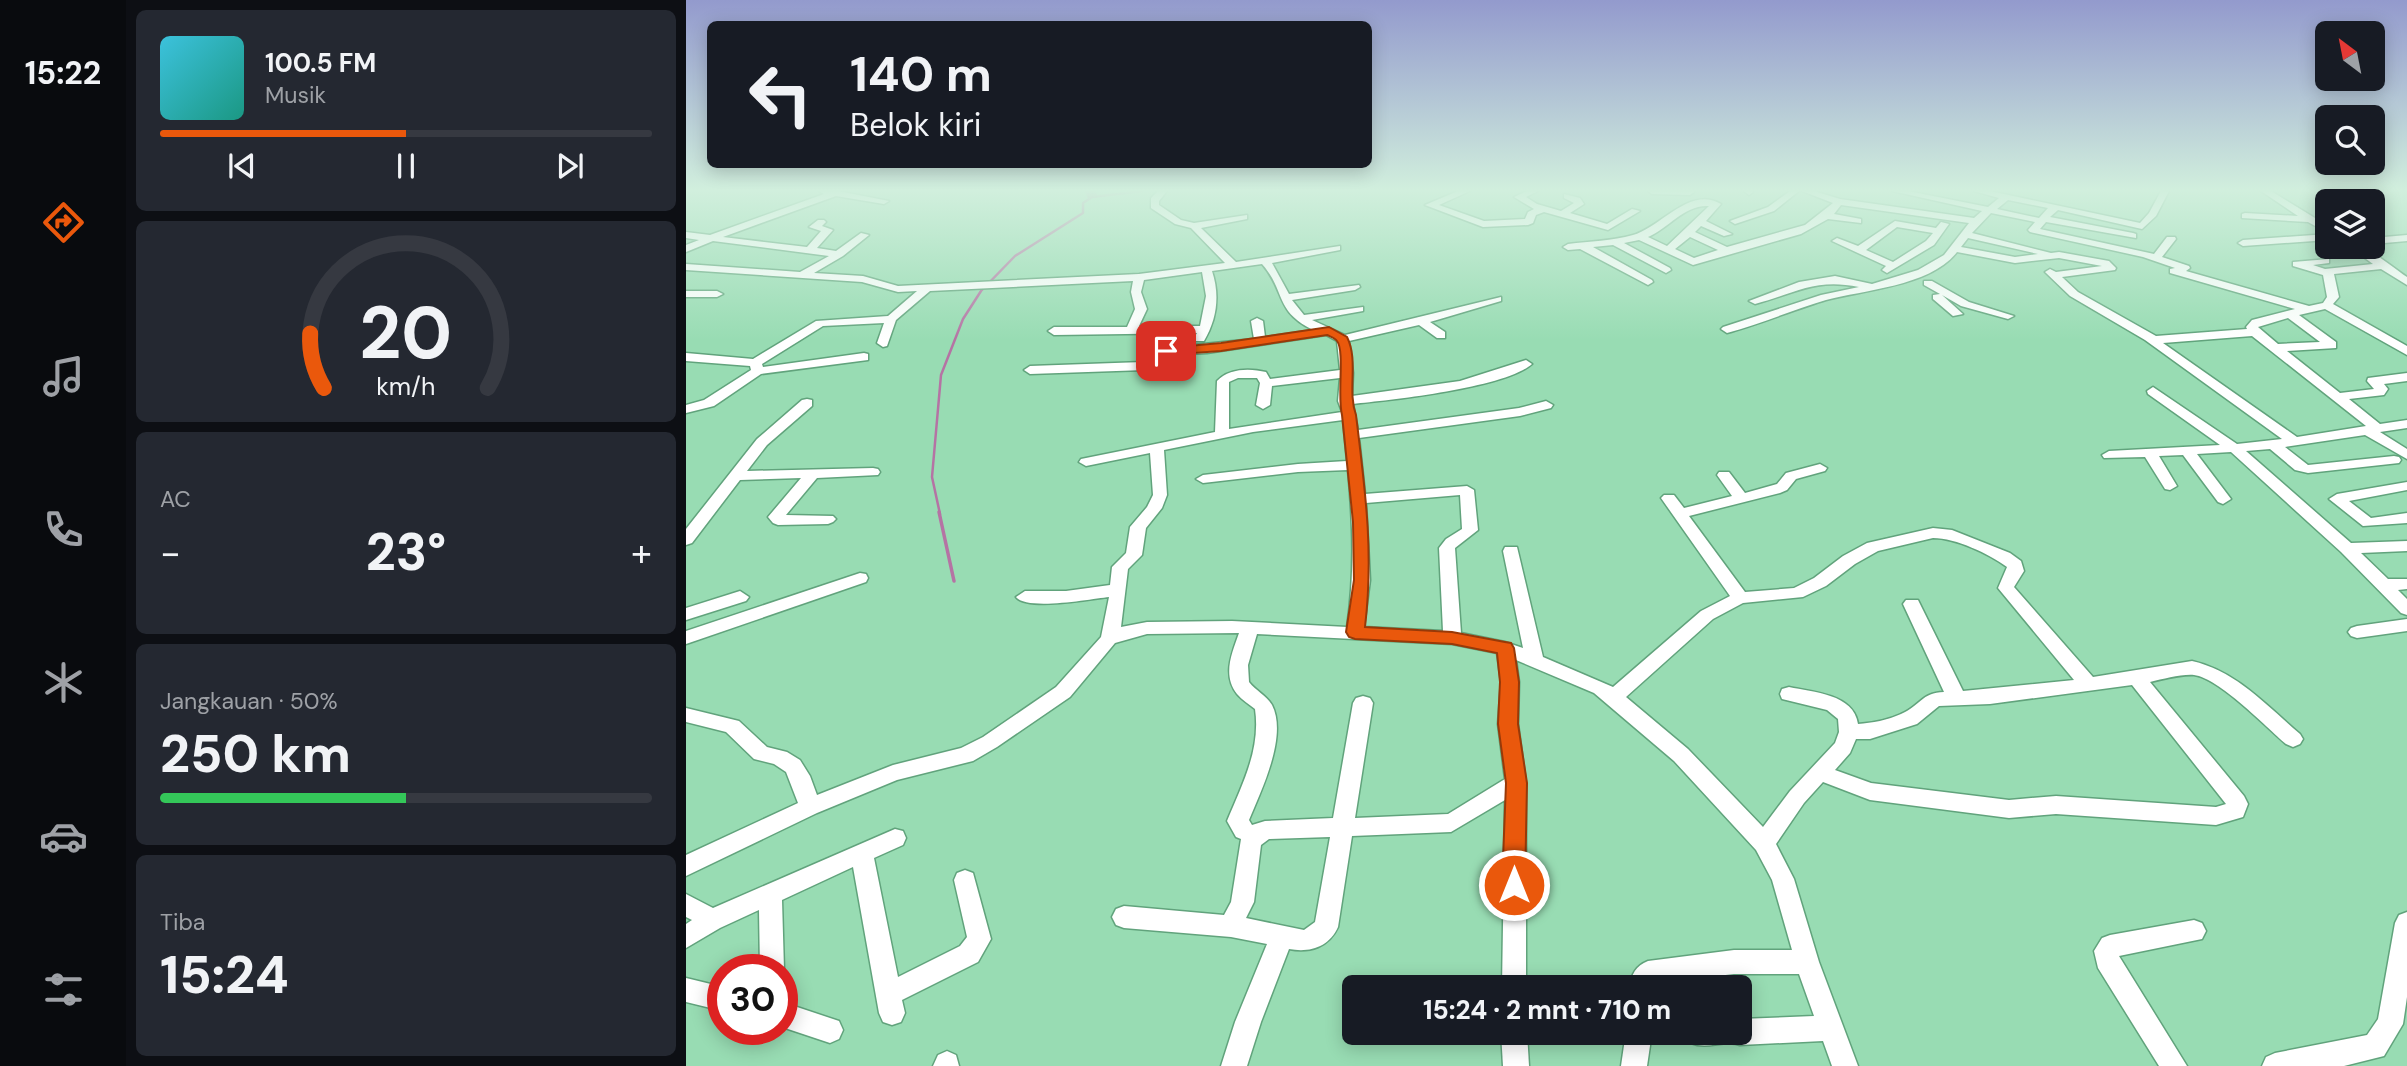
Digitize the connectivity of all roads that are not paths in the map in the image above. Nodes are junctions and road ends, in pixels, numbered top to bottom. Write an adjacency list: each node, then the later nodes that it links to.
1 (704, 241): 23 (street)
2 (723, 241): 27 (street)
3 (818, 241): 27 (street)
4 (856, 241): 29 (street)
5 (1209, 241): 35 (street)
6 (1613, 241): 20 (street); 39 (street)
7 (1649, 241): 25 (street)
8 (1679, 241): 25 (street)
9 (1705, 241): 28 (street)
10 (1770, 241): 28 (street)
11 (1837, 241): 26 (street)
12 (1872, 241): 26 (street)
13 (1932, 241): 26 (street)
14 (1962, 241): 24 (street)
15 (1991, 241): 30 (street)
16 (2080, 241): 31 (street)
17 (2170, 241): 31 (street)
18 (2283, 241): 19 (street)
19 (2302, 241)
20 (1581, 245): 21 (street); 45 (street)
21 (1568, 247)
22 (1336, 248): 34 (street)
23 (686, 249)
24 (1957, 249): 33 (street); 44 (street)
25 (1668, 250): 28 (street)
26 (1858, 250)
27 (809, 251): 29 (street)
28 (1727, 251)
29 (839, 254): 42 (street)
30 (2059, 256): 33 (street); 41 (street)
31 (2156, 258): 47 (street)
32 (2374, 259): 36 (street)
33 (2021, 260): 41 (street)
34 (1265, 261): 35 (street); 53 (street)
35 (1233, 265): 38 (street)
36 (2385, 266): 40 (street); 56 (street)
37 (686, 267): 42 (street)
38 (1206, 270): 43 (street); 67 (street)
39 (1666, 270)
40 (2402, 274): 46 (street)
41 (2054, 275): 74 (street)
42 (799, 276): 50 (street)
43 (1139, 277): 50 (street); 66 (street)
44 (1925, 278): 49 (street); 59 (street); 61 (street)
45 (1648, 282)
46 (2407, 282)
47 (2223, 285): 58 (street); 60 (street)
48 (1355, 287): 53 (street)
49 (1874, 287): 55 (street); 68 (street)
50 (927, 288): 63 (street)
51 (686, 293): 52 (street)
52 (717, 294)
53 (1285, 298): 62 (street)
54 (1497, 299): 65 (street)
55 (1755, 301)
56 (2328, 305): 58 (street); 79 (street)
57 (1359, 309): 62 (street)
58 (2309, 310): 60 (street)
59 (1957, 314)
60 (2286, 315): 71 (street); 77 (street)
61 (2008, 316)
62 (1301, 318): 70 (street)
63 (891, 319): 76 (street); 83 (street)
64 (1256, 321): 75 (street)
65 (1420, 321): 72 (street); 73 (street)
66 (1132, 329): 67 (street); 69 (street)
67 (1204, 329): 78 (street)
68 (1727, 329)
69 (1054, 331)
70 (1329, 331): 73 (street); 75 (street)
71 (2255, 332): 74 (street); 77 (street)
72 (1441, 335)
73 (1343, 339): 85 (street)
74 (2153, 340): 99 (street)
75 (1260, 342): 78 (street)
76 (883, 343)
77 (2275, 348): 89 (street)
78 (1194, 350): 84 (street)
79 (2407, 351)
80 (686, 357): 83 (street)
81 (864, 357): 83 (street)
82 (1526, 364): 93 (street)
83 (757, 367): 94 (street)
84 (1030, 370)
85 (1347, 373): 87 (street); 93 (street)
86 (2407, 377): 89 (street)
87 (1266, 383): 91 (street); 97 (street)
88 (2153, 391): 102 (street)
89 (2336, 397): 96 (street)
90 (807, 403): 112 (street)
91 (1263, 405)
92 (1546, 405): 98 (street)
93 (1347, 408): 97 (street); 98 (street)
94 (686, 409)
95 (2407, 424): 96 (street)
96 (2372, 430): 99 (street); 106 (street)
97 (1222, 434): 101 (street)
98 (1350, 435): 108 (street)
99 (2295, 442): 100 (street)
100 (2273, 445): 102 (street); 106 (street)
101 (1157, 447): 107 (street); 131 (street)
102 (2234, 448): 103 (street); 126 (street)
103 (2187, 451): 104 (street); 120 (street)
104 (2150, 453): 105 (street); 115 (street)
105 (2109, 455)
106 (2401, 457)
107 (1086, 462)
108 (1355, 465): 114 (street); 119 (street)
109 (1820, 468): 118 (street)
110 (873, 472): 113 (street)
111 (1724, 475): 118 (street)
112 (736, 476): 113 (street); 124 (street)
113 (811, 476): 123 (street)
114 (1203, 479)
115 (2170, 486)
116 (2407, 486): 122 (street)
117 (1669, 498): 121 (street)
118 (1741, 498): 121 (street)
119 (1359, 499): 140 (street); 143 (street)
120 (2222, 499)
121 (1681, 513): 134 (street)
122 (2407, 518)
123 (828, 519)
124 (686, 540)
125 (2407, 546): 126 (street)
126 (2347, 548): 130 (street)
127 (1511, 551): 146 (street)
128 (860, 578): 142 (street)
129 (2407, 584): 130 (street)
130 (2383, 585): 136 (street)
131 (1117, 590): 133 (street); 144 (street)
132 (740, 597): 137 (street)
133 (1025, 597)
134 (1740, 598): 148 (street); 150 (street)
135 (1912, 604): 151 (street)
136 (2407, 609)
137 (686, 614)
138 (2407, 625): 141 (street)
139 (1250, 628): 140 (street); 144 (street); 160 (street)
140 (1355, 632): 143 (street)
141 (2357, 632)
142 (686, 638)
143 (1452, 638): 145 (street)
144 (1109, 639): 158 (street)
145 (1505, 648): 146 (street); 157 (street)
146 (1535, 661): 150 (street)
147 (2135, 677): 148 (street); 155 (street); 156 (street)
148 (2089, 685): 151 (street)
149 (1789, 694): 154 (street)
150 (1614, 697): 162 (street)
151 (1957, 698): 154 (street)
152 (1363, 703): 159 (street)
153 (686, 715): 158 (street)
154 (1849, 732): 156 (street)
155 (2292, 739)
156 (1818, 772): 162 (street)
157 (1516, 783): 159 (street); 177 (street)
158 (810, 807): 164 (street)
159 (1340, 825): 160 (street); 173 (street)
160 (1255, 835): 171 (street)
161 (895, 838): 163 (street)
162 (1763, 843): 176 (street)
163 (862, 853): 165 (street); 166 (street)
164 (686, 866)
165 (965, 880)
166 (770, 895): 169 (street); 175 (street)
167 (686, 904): 169 (street)
168 (1124, 917): 171 (street)
169 (712, 920): 174 (street)
170 (2407, 923): 187 (street)
171 (1231, 926): 173 (street)
172 (2194, 931): 192 (street)
173 (1283, 936): 188 (street)
174 (686, 937)
175 (772, 954)
176 (1807, 962): 178 (street); 182 (street)
177 (1514, 975)
178 (1646, 975)
179 (686, 990): 180 (street)
180 (707, 995)
181 (798, 1019): 183 (street)
182 (1831, 1028): 184 (street); 191 (street)
183 (830, 1030)
184 (1752, 1031)
185 (1515, 1045): 189 (street)
186 (1637, 1045): 190 (street)
187 (2290, 1064)
188 (1234, 1066)
189 (1516, 1066)
190 (1634, 1066)
191 (1845, 1066)
192 (2174, 1066)

